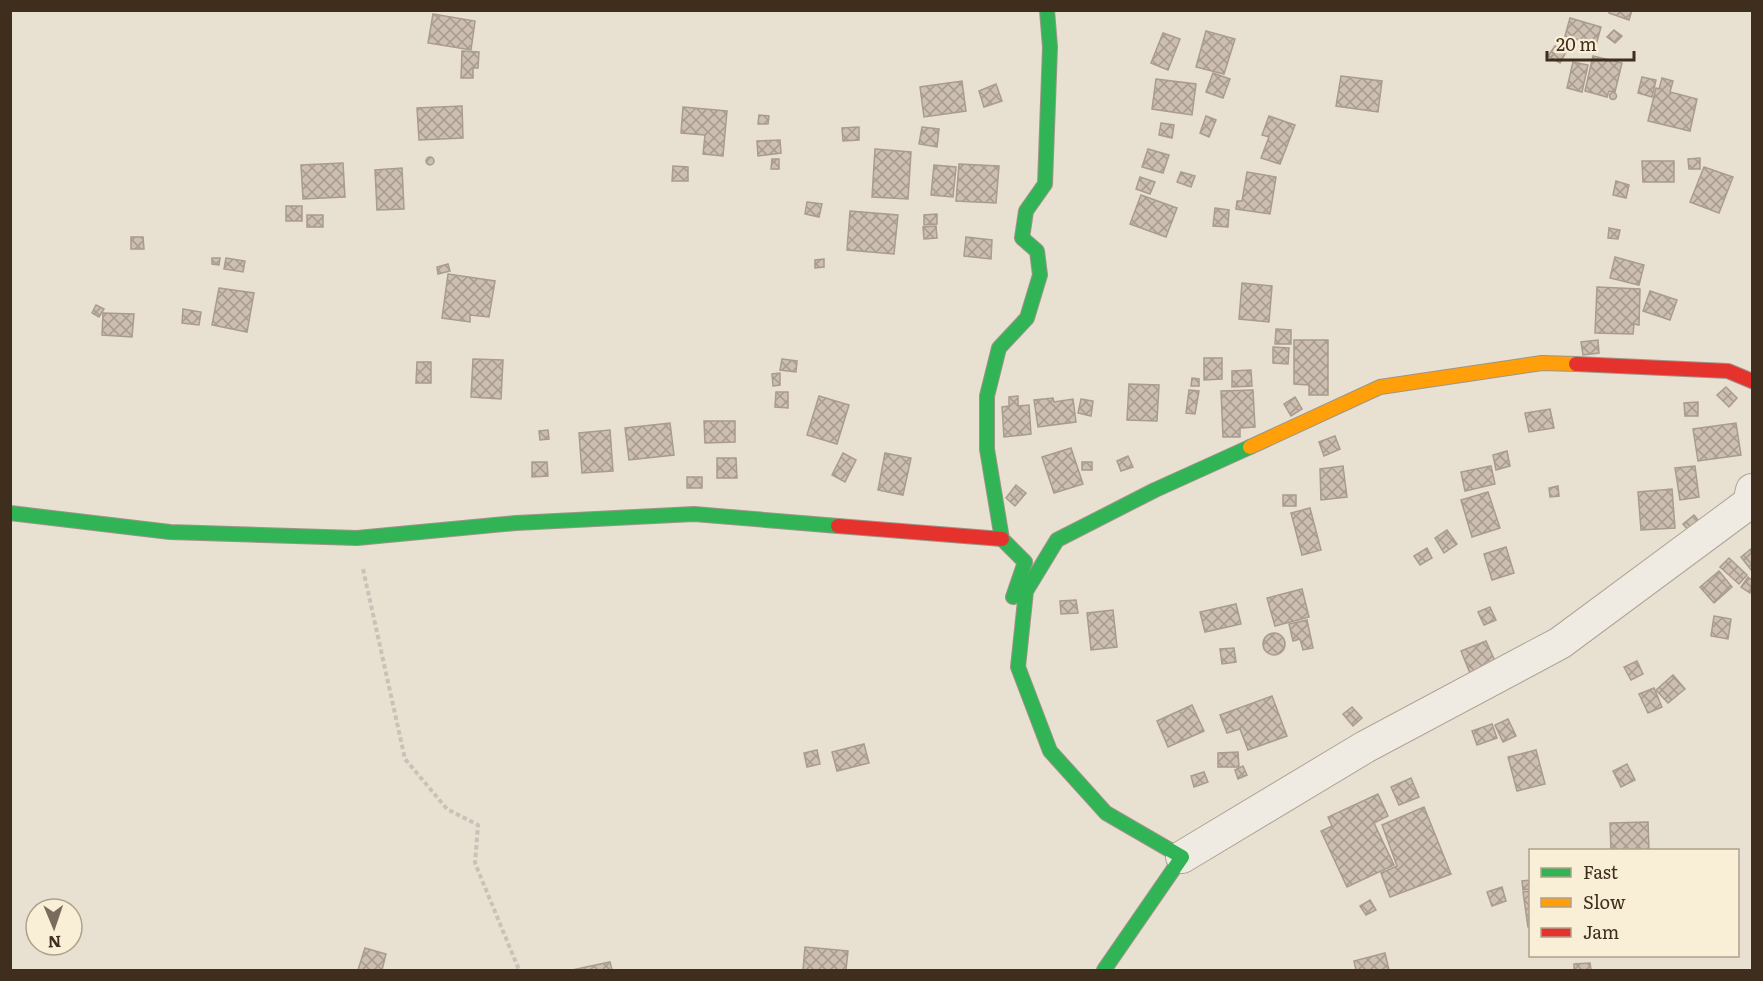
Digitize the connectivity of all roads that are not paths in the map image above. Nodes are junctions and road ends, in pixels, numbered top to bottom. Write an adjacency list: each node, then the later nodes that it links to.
1 (1047, 10): 5 (street)
2 (1752, 381): 6 (street)
3 (1752, 490): 7 (street)
4 (10, 513): 5 (street)
5 (1002, 539): 6 (street)
6 (1018, 667): 7 (street)
7 (1182, 857): 8 (street)
8 (1104, 970)

